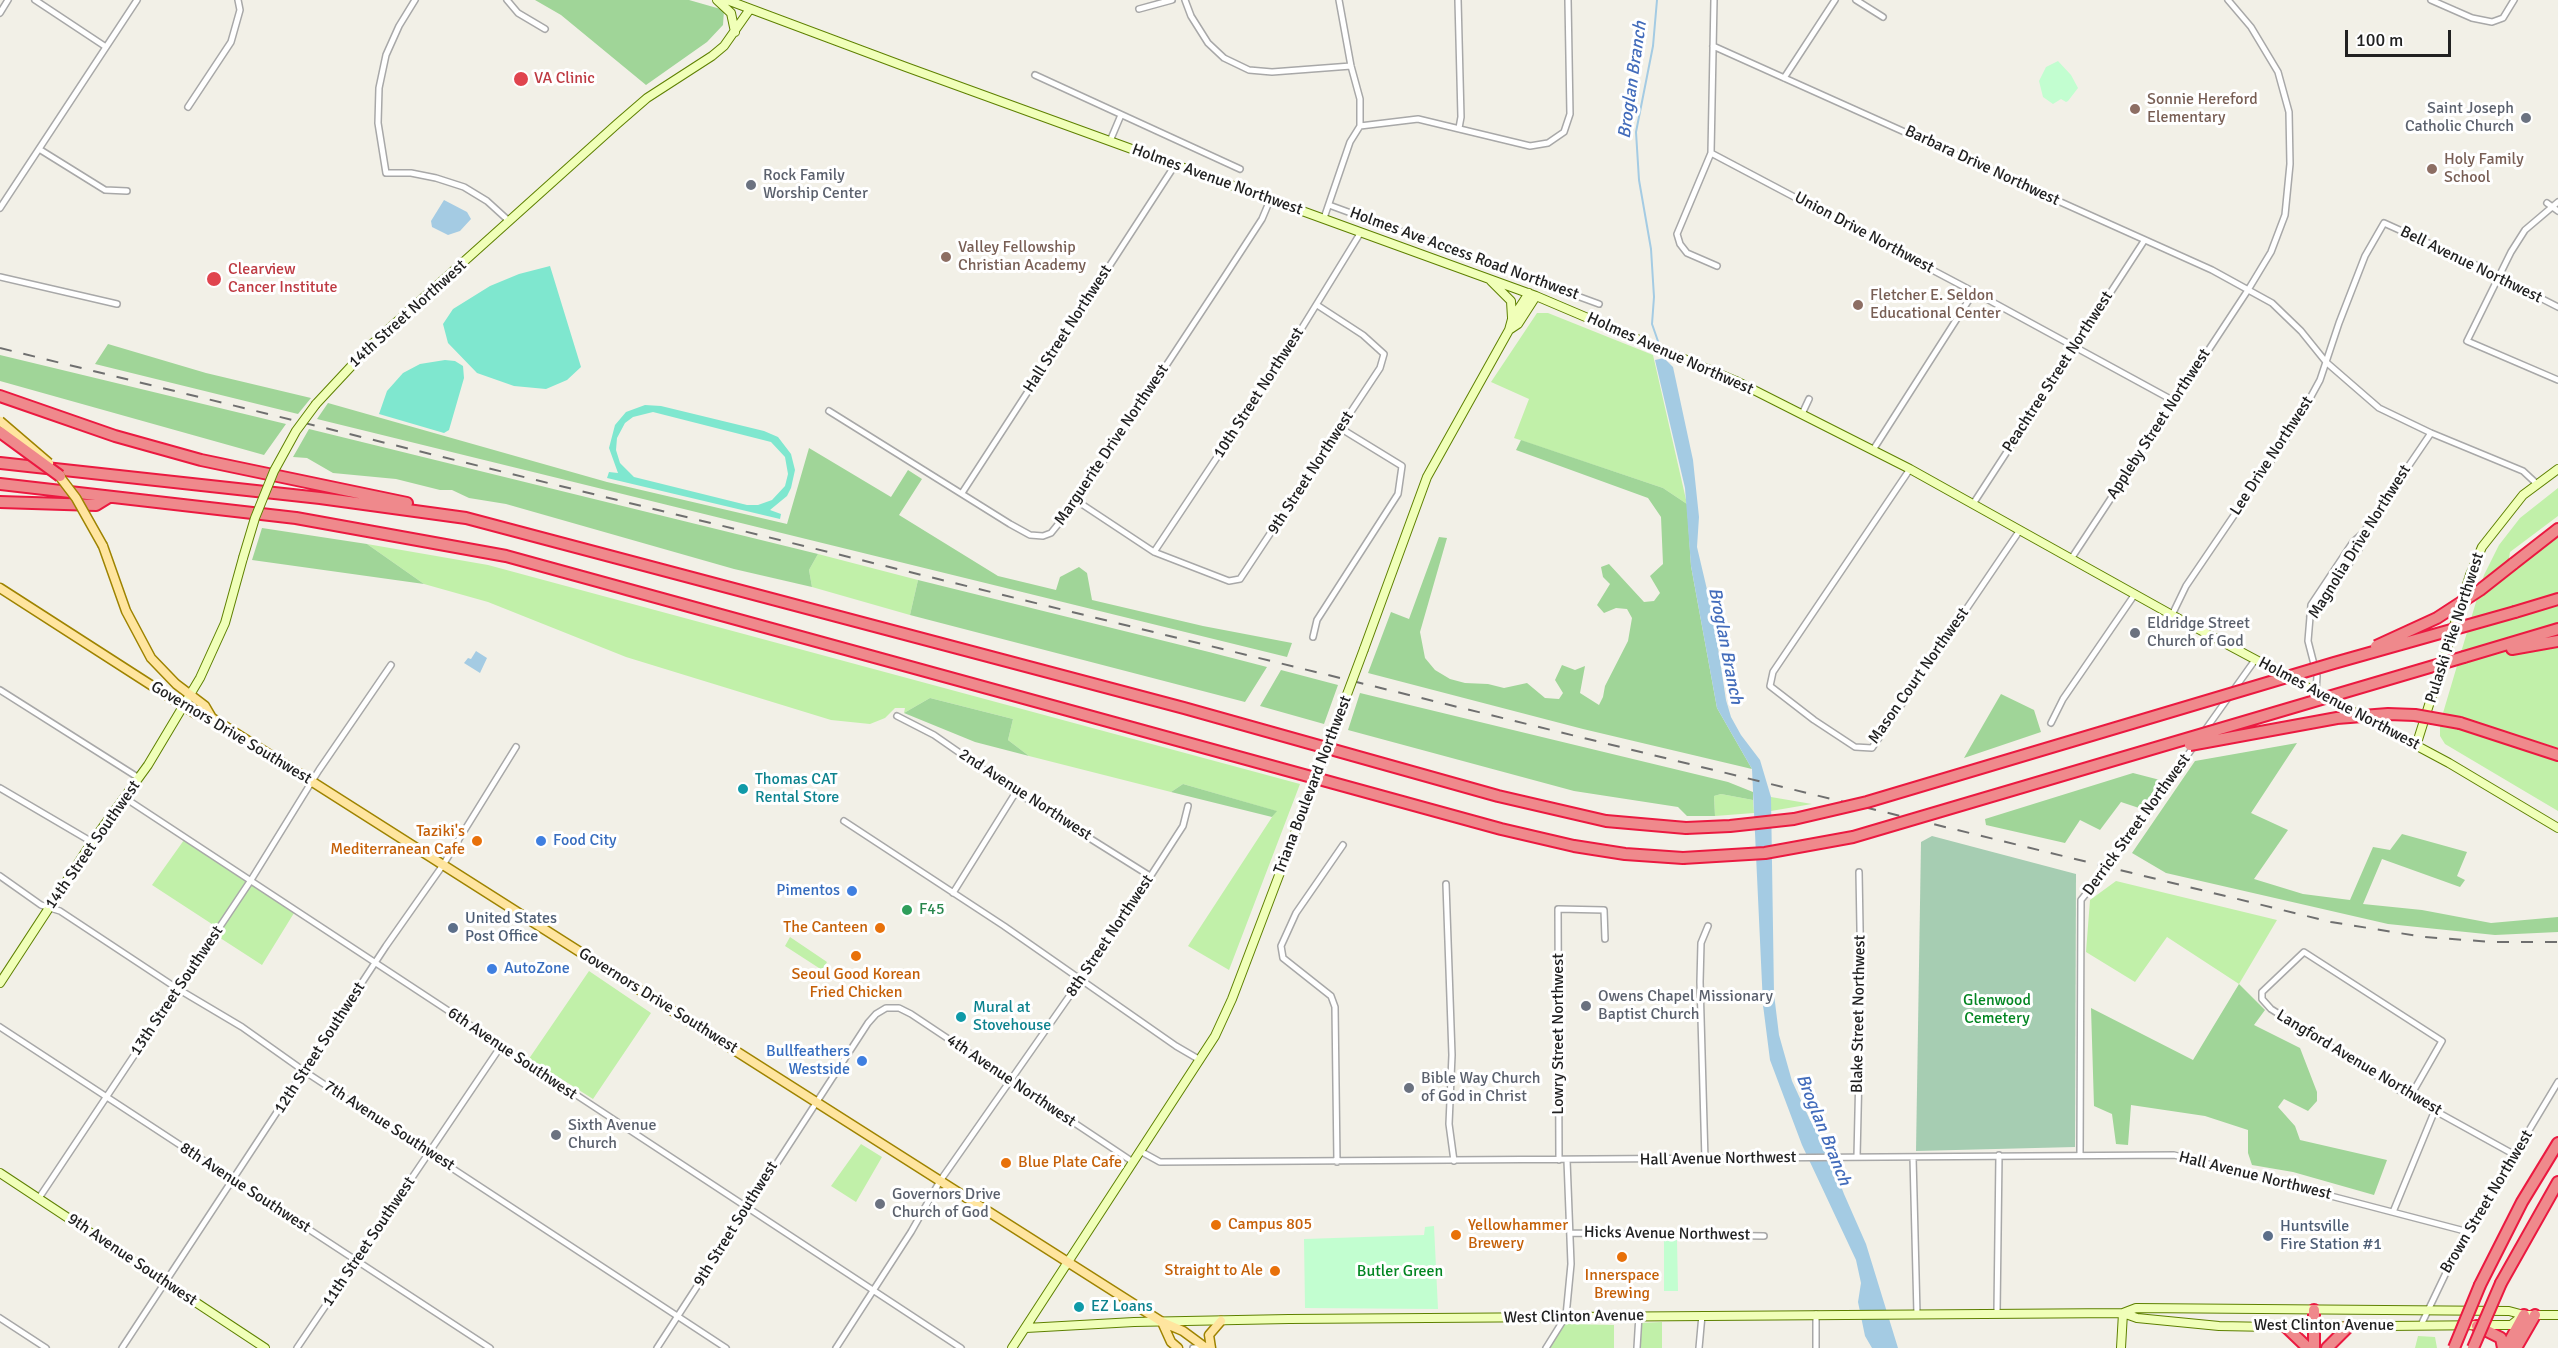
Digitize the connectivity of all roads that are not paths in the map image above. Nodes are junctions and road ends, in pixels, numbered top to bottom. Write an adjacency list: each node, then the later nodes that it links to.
1 (8, 0): 22 (street)
2 (35, 0): 27 (street)
3 (137, 0): 27 (street)
4 (238, 0): 32 (street)
5 (415, 0): 49 (street)
6 (507, 0): 25 (street)
7 (717, 0): 26 (street)
8 (727, 0): 20 (street, Holmes Avenue Northwest)
9 (1172, 0): 21 (street)
10 (1185, 0): 29 (street)
11 (1339, 0): 29 (street)
12 (1458, 0): 35 (street)
13 (1568, 0): 35 (street)
14 (1714, 0): 28 (street)
15 (1834, 0): 31 (street)
16 (1856, 0): 23 (street)
17 (2228, 0): 57 (street, Appleby Street Northwest)
18 (2431, 0): 19 (street)
19 (2514, 0)
20 (750, 9): 24 (street, Holmes Avenue Northwest); 26 (street, 14th Street Northwest)
21 (1139, 9)
22 (0, 13)
23 (1883, 17)
24 (773, 18): 26 (street); 36 (street, Holmes Avenue Northwest)
25 (545, 29)
26 (737, 29): 49 (street, 14th Street Northwest)
27 (106, 46): 37 (street)
28 (1713, 46): 31 (street, Barbara Drive Northwest); 38 (street)
29 (1351, 66): 34 (street)
30 (1035, 75): 33 (street)
31 (1784, 78): 52 (street, Barbara Drive Northwest)
32 (188, 107)
33 (1121, 115): 36 (street); 40 (street)
34 (1360, 126): 35 (street); 45 (street)
35 (1459, 128)
36 (1110, 141): 39 (street, Holmes Avenue Northwest)
37 (39, 149): 41 (street); 46 (street)
38 (1711, 153): 53 (street); 58 (street, Union Drive Northwest)
39 (1175, 165): 42 (street, Holmes Avenue Northwest); 85 (street, Hall Street Northwest)
40 (1240, 169)
41 (127, 191)
42 (1270, 200): 48 (street, Holmes Avenue Northwest); 87 (street, Marguerite Drive Northwest)
43 (2558, 202): 47 (street)
44 (2547, 203): 47 (street)
45 (1329, 205): 48 (street); 61 (street, Holmes Ave Access Road Northwest)
46 (0, 208)
47 (2555, 209): 55 (street)
48 (1324, 218): 51 (street, Holmes Avenue Northwest)
49 (509, 221): 110 (street, 14th Street Northwest, bridge)
50 (2384, 223): 55 (street, Bell Avenue Northwest); 67 (street, Lee Drive Northwest)
51 (1361, 232): 56 (street, Holmes Avenue Northwest); 62 (street, 10th Street Northwest)
52 (2144, 241): 57 (street, Barbara Drive Northwest); 66 (street, Peachtree Street Northwest)
53 (1718, 266)
54 (0, 277): 60 (street)
55 (2498, 278): 63 (street, Bell Avenue Northwest); 68 (street)
56 (1490, 280): 59 (street, Holmes Avenue Northwest); 64 (street)
57 (2248, 290): 67 (street, Barbara Drive Northwest); 71 (street, Appleby Street Northwest)
58 (1974, 292): 66 (street, Union Drive Northwest); 78 (street)
59 (1533, 294): 64 (street, Triana Boulevard Northwest); 65 (street); 73 (street, Holmes Avenue Northwest)
60 (117, 304)
61 (1599, 304)
62 (1317, 305): 75 (street, 9th Street Northwest); 94 (street, 10th Street Northwest)
63 (2558, 307)
64 (1512, 319): 65 (street, Triana Boulevard Northwest)
65 (1509, 330): 146 (street, Triana Boulevard Northwest, bridge)
66 (2074, 346): 71 (street, Union Drive Northwest); 89 (street, Peachtree Street Northwest)
67 (2326, 363): 77 (street, Barbara Drive Northwest); 99 (street, Lee Drive Northwest)
68 (2558, 380)
69 (0, 396): 90 (highway)
70 (1809, 399): 73 (street)
71 (2174, 401): 95 (street, Appleby Street Northwest)
72 (829, 411): 85 (street, Marguerite Drive Northwest)
73 (1802, 414): 78 (street, Holmes Avenue Northwest)
74 (0, 421): 82 (main road, bridge)
75 (1340, 428): 94 (street, 9th Street Northwest); 102 (street)
76 (0, 432): 82 (highway, bridge)
77 (2431, 434): 84 (street, Barbara Drive Northwest); 93 (street, Magnolia Drive Northwest)
78 (1873, 450): 80 (street, Holmes Avenue Northwest)
79 (0, 463): 90 (highway)
80 (1910, 469): 89 (street, Holmes Avenue Northwest); 92 (street, Mason Court Northwest)
81 (2558, 469): 84 (street, Pulaski Pike Northwest)
82 (60, 476): 110 (main road, bridge)
83 (0, 484): 86 (highway)
84 (2538, 484): 115 (street, Pulaski Pike Northwest)
85 (962, 492): 87 (street, Marguerite Drive Northwest)
86 (109, 496): 88 (highway); 117 (highway, bridge)
87 (1077, 501): 94 (street)
88 (0, 502)
89 (1973, 504): 92 (street, Holmes Avenue Northwest)
90 (466, 518): 106 (highway, bridge)
91 (2558, 529): 106 (highway, bridge)
92 (2020, 530): 95 (street, Holmes Avenue Northwest)
93 (2363, 533): 100 (street, Magnolia Drive Northwest); 100 (street)
94 (1154, 552)
95 (2071, 559): 97 (street, Holmes Avenue Northwest)
96 (0, 588): 111 (main road, Governors Drive Southwest)
97 (2135, 594): 99 (street, Holmes Avenue Northwest); 114 (street)
98 (2558, 599): 106 (highway, bridge)
99 (2172, 615): 105 (street, Holmes Avenue Northwest)
100 (2310, 617): 109 (street, Magnolia Drive Northwest)
101 (2558, 629): 104 (highway)
102 (1313, 637)
103 (2558, 641): 104 (highway)
104 (2464, 657): 117 (highway, bridge)
105 (2255, 660): 109 (street, Holmes Avenue Northwest); 157 (street, Derrick Street Northwest)
106 (2334, 663)
107 (391, 665): 120 (street, 13th Street Southwest)
108 (0, 690): 119 (street)
109 (2316, 692): 115 (street, Holmes Avenue Northwest)
110 (189, 694): 111 (street, 14th Street Northwest); 113 (main road)
111 (183, 706): 113 (main road, Governors Drive Southwest); 119 (street, 14th Street Southwest)
112 (897, 716): 122 (street, 2nd Avenue Northwest)
113 (212, 718): 120 (main road, Governors Drive Southwest)
114 (2051, 723)
115 (2416, 746): 126 (street, Holmes Avenue Northwest)
116 (516, 747): 129 (street, 12th Street Southwest)
117 (2143, 753): 118 (highway, bridge)
118 (2558, 755)
119 (139, 778): 123 (street, 14th Street Southwest)
120 (313, 783): 129 (main road, Governors Drive Southwest); 133 (street, 13th Street Southwest)
121 (0, 788): 127 (street)
122 (1016, 792): 132 (street, 2nd Avenue Northwest); 135 (street)
123 (125, 798): 127 (street, 14th Street Southwest); 133 (street, 6th Avenue Southwest)
124 (1188, 806): 132 (street, 8th Street Northwest)
125 (844, 821): 135 (street)
126 (2558, 828)
127 (92, 842): 136 (street, 14th Street Southwest)
128 (1343, 845): 165 (street)
129 (443, 865): 139 (street, 12th Street Southwest); 152 (main road, Governors Drive Southwest)
130 (1859, 872): 160 (street, Blake Street Northwest)
131 (0, 876): 136 (street, 7th Avenue Southwest)
132 (1150, 876): 141 (street, 8th Street Northwest)
133 (250, 880): 139 (street, 6th Avenue Southwest); 143 (street, 13th Street Southwest)
134 (1446, 884): 166 (street)
135 (953, 893): 141 (street)
136 (50, 908): 140 (street, 14th Street Southwest); 143 (street, 7th Avenue Southwest)
137 (1708, 926): 164 (street)
138 (1605, 939): 162 (street, Lowry Street Northwest)
139 (375, 963): 145 (street, 6th Avenue Southwest); 147 (street, 12th Street Southwest)
140 (3, 973): 142 (street, 14th Street Southwest)
141 (1081, 979): 146 (street); 148 (street, 8th Street Northwest)
142 (0, 983)
143 (178, 989): 147 (street, 7th Avenue Southwest); 150 (street, 13th Street Southwest)
144 (0, 1027): 150 (street, 8th Avenue Southwest)
145 (501, 1046): 156 (street, 11th Street Southwest); 173 (street, 6th Avenue Southwest)
146 (1200, 1060): 155 (street, Triana Boulevard Northwest)
147 (304, 1071): 156 (street, 7th Avenue Southwest); 169 (street, 12th Street Southwest)
148 (1010, 1080): 152 (street, 4th Avenue Northwest); 167 (street, 4th Avenue Northwest); 170 (street, 8th Street Northwest)
149 (2558, 1082): 159 (street, Brown Street Northwest)
150 (107, 1096): 169 (street, 8th Avenue Southwest); 172 (street, 13th Street Southwest)
151 (2410, 1097): 151 (street, Langford Avenue Northwest); 153 (street, Langford Avenue Northwest)
152 (817, 1101): 170 (main road, Governors Drive Southwest); 173 (street, 9th Street Southwest)
153 (2435, 1110): 159 (street, Langford Avenue Northwest); 174 (street)
154 (2558, 1143): 225 (highway, bridge)
155 (1140, 1151): 165 (street, Hall Avenue Northwest); 167 (street, Triana Boulevard Northwest)
156 (429, 1153): 178 (street, 11th Street Southwest); 193 (street, 7th Avenue Southwest)
157 (2080, 1154): 158 (street, Hall Avenue Northwest); 174 (street, Hall Avenue Northwest)
158 (1999, 1155): 161 (street, Hall Avenue Northwest); 184 (street)
159 (2516, 1155): 176 (street, Brown Street Northwest)
160 (1857, 1157): 161 (street, Hall Avenue Northwest); 164 (street, Hall Avenue Northwest)
161 (1913, 1157): 187 (street)
162 (1559, 1160): 163 (street, Hall Avenue Northwest); 166 (street, Hall Avenue Northwest)
163 (1567, 1160): 164 (street, Hall Avenue Northwest); 175 (street)
164 (1705, 1160)
165 (1337, 1161): 166 (street, Hall Avenue Northwest)
166 (1454, 1161)
167 (1133, 1162): 179 (street, Triana Boulevard Northwest)
168 (0, 1173): 172 (street, 9th Avenue Southwest)
169 (233, 1181): 178 (street, 8th Avenue Southwest); 180 (street, 12th Street Southwest)
170 (940, 1181): 179 (main road, Governors Drive Southwest); 181 (street, 8th Street Northwest)
171 (2558, 1182): 226 (highway, bridge)
172 (39, 1198): 180 (street, 9th Avenue Southwest)
173 (747, 1208): 181 (street, 6th Avenue Southwest); 193 (street, 9th Street Southwest)
174 (2393, 1212): 176 (street, Hall Avenue Northwest)
175 (1570, 1233): 177 (street, Hicks Avenue Northwest); 192 (street)
176 (2468, 1234): 183 (street, Brown Street Northwest)
177 (1764, 1236)
178 (357, 1260): 206 (street, 11th Street Southwest); 207 (street, 8th Avenue Southwest)
179 (1067, 1261): 196 (main road, Governors Drive Southwest); 202 (street, Triana Boulevard Northwest)
180 (166, 1283): 204 (street, 12th Street Southwest); 205 (street, 9th Avenue Southwest)
181 (873, 1290): 210 (street, 8th Street Northwest); 211 (street, 6th Avenue Southwest)
182 (2318, 1310): 183 (street, West Clinton Avenue); 185 (street, West Clinton Avenue); 200 (highway)
183 (2427, 1310): 190 (street, West Clinton Avenue); 197 (street, Brown Street Northwest)
184 (1997, 1312): 185 (street, West Clinton Avenue); 187 (street, West Clinton Avenue)
185 (2123, 1313): 199 (street, West Clinton Avenue); 220 (street)
186 (1816, 1314): 187 (street, West Clinton Avenue); 189 (street, West Clinton Avenue); 219 (street)
187 (1917, 1314)
188 (1639, 1315): 189 (street, West Clinton Avenue); 192 (street, West Clinton Avenue); 217 (street)
189 (1702, 1315): 218 (street)
190 (2529, 1315): 191 (street, West Clinton Avenue); 198 (street, West Clinton Avenue); 227 (highway); 228 (highway)
191 (2558, 1315)
192 (1566, 1316): 195 (street, West Clinton Avenue); 216 (street)
193 (677, 1317): 208 (street, 9th Street Southwest); 209 (street, 7th Avenue Southwest)
194 (2, 1321): 203 (street)
195 (1221, 1321): 196 (street, West Clinton Avenue); 215 (main road)
196 (1162, 1322): 202 (street, West Clinton Avenue); 213 (main road, Governors Drive Southwest); 215 (main road, Governors Drive Southwest)
197 (2421, 1325): 198 (street, West Clinton Avenue); 201 (street, West Clinton Avenue)
198 (2477, 1326): 227 (highway)
199 (2286, 1327): 200 (street, West Clinton Avenue); 221 (highway)
200 (2318, 1327): 201 (street, West Clinton Avenue); 222 (highway); 223 (highway)
201 (2348, 1327): 224 (highway)
202 (1026, 1328): 212 (street, Triana Boulevard Northwest)
203 (46, 1348)
204 (122, 1348)
205 (265, 1348)
206 (297, 1348)
207 (490, 1348)
208 (657, 1348)
209 (726, 1348)
210 (836, 1348)
211 (961, 1348)
212 (1012, 1348)
213 (1178, 1348)
214 (1193, 1348): 215 (street)
215 (1207, 1348)
216 (1546, 1348)
217 (1637, 1348)
218 (1699, 1348)
219 (1816, 1348)
220 (2121, 1348)
221 (2308, 1348)
222 (2314, 1348)
223 (2321, 1348)
224 (2327, 1348)
225 (2454, 1348)
226 (2473, 1348)
227 (2505, 1348)
228 (2516, 1348)

